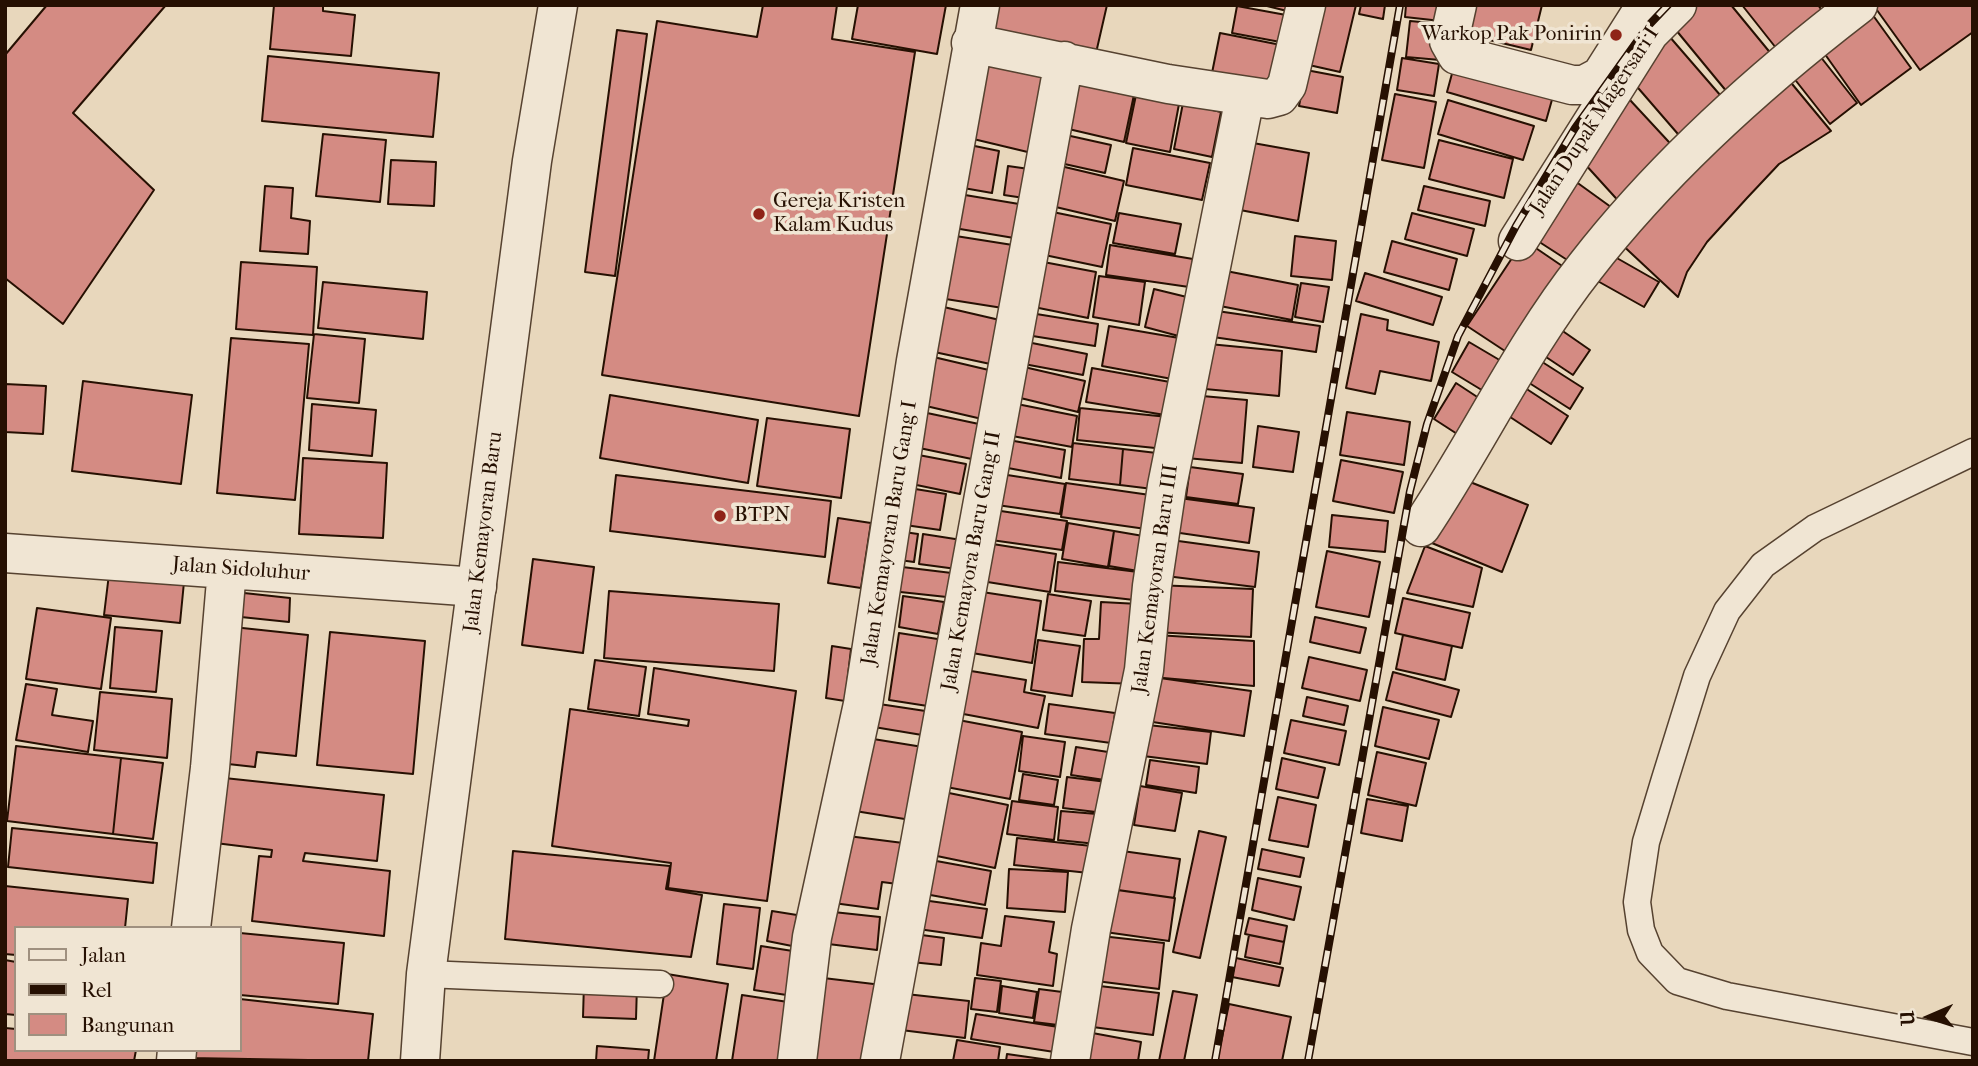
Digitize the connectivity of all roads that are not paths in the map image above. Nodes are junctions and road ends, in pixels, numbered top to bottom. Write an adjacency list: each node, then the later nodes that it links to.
1 (558, 5): 16 (street, Jalan Kemayoran Baru)
2 (980, 5): 8 (street, Jalan Kemayoran Baru Gang I)
3 (1306, 5): 10 (street, Jalan Kemayoran Baru III)
4 (1457, 5): 5 (street)
5 (1646, 5)
6 (1677, 5): 11 (street, Jalan Dupak Magersari I)
7 (1858, 5): 13 (street)
8 (971, 43): 9 (street); 22 (street, Jalan Kemayoran Baru Gang I)
9 (1064, 61): 10 (street); 23 (street, Jalan Kemayora Baru Gang II)
10 (1260, 97): 24 (street, Jalan Kemayoran Baru III)
11 (1518, 241)
12 (1973, 452): 20 (lane)
13 (1421, 527)
14 (5, 553): 15 (street, Jalan Sidoluhur)
15 (227, 569): 16 (street, Jalan Sidoluhur); 17 (street)
16 (477, 587): 18 (street, Jalan Kemayoran Baru)
17 (191, 926)
18 (426, 974): 19 (lane); 21 (street, Jalan Kemayoran Baru)
19 (660, 984)
20 (1973, 1042)
21 (420, 1061)
22 (797, 1061)
23 (880, 1061)
24 (1070, 1061)

